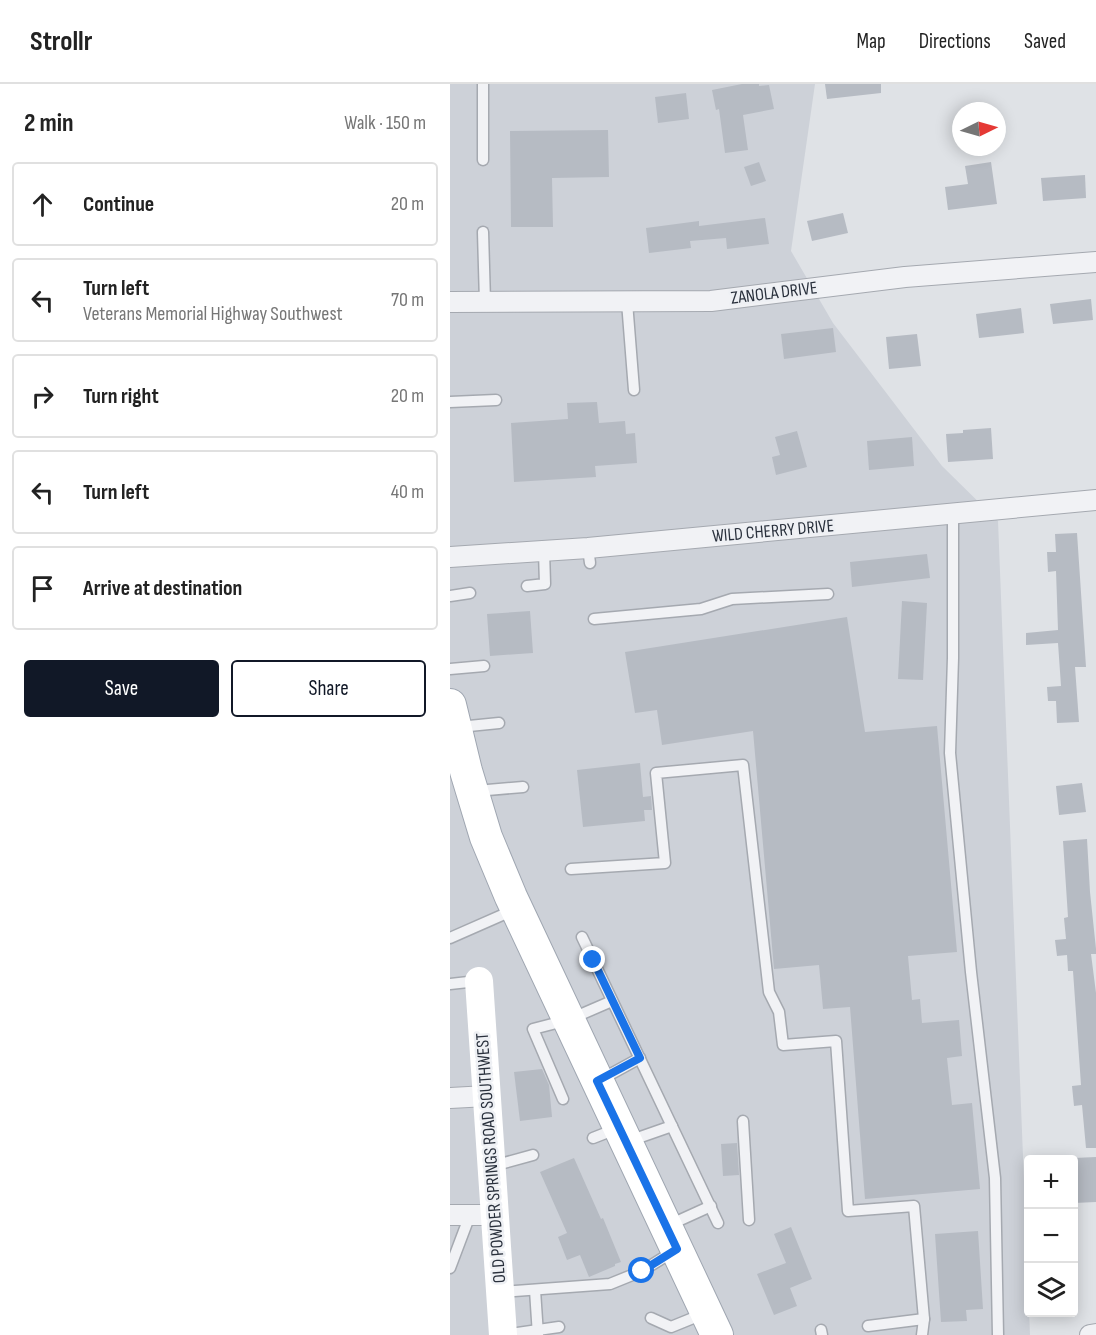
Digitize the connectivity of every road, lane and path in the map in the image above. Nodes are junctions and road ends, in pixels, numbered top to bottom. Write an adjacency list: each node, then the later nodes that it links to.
1 (483, 84): 2 (lane)
2 (483, 160)
3 (483, 232): 6 (lane)
4 (1096, 262): 7 (street, ZANOLA DRIVE)
5 (450, 302): 6 (street, ZANOLA DRIVE)
6 (485, 302): 7 (street, ZANOLA DRIVE)
7 (627, 302): 8 (lane)
8 (634, 390)
9 (496, 400): 10 (lane)
10 (450, 402)
11 (1096, 500): 12 (street, WILD CHERRY DRIVE)
12 (953, 515): 13 (street, WILD CHERRY DRIVE); 63 (lane)
13 (544, 551): 14 (street, WILD CHERRY DRIVE); 15 (lane)
14 (450, 557)
15 (527, 586)
16 (470, 593): 18 (lane)
17 (828, 594): 19 (lane)
18 (450, 596)
19 (594, 620)
20 (484, 666): 21 (lane)
21 (450, 669)
22 (452, 720): 23 (lane); 25 (main road)
23 (499, 723)
24 (523, 787): 25 (lane)
25 (472, 791): 27 (main road)
26 (571, 869): 54 (lane)
27 (516, 909): 28 (lane); 33 (main road)
28 (450, 938)
29 (582, 938): 32 (lane)
30 (479, 981): 31 (lane); 36 (street, OLD POWDER SPRINGS ROAD SOUTHWEST)
31 (450, 984)
32 (612, 1001): 33 (lane); 34 (lane)
33 (568, 1020): 35 (main road); 38 (lane)
34 (640, 1058): 35 (lane); 40 (lane)
35 (597, 1081): 41 (main road)
36 (487, 1096): 37 (street); 43 (street, OLD POWDER SPRINGS ROAD SOUTHWEST)
37 (450, 1098)
38 (563, 1099)
39 (743, 1121): 47 (lane)
40 (672, 1125): 41 (lane); 44 (lane)
41 (613, 1136): 49 (main road)
42 (533, 1155): 43 (lane)
43 (492, 1166): 46 (street, OLD POWDER SPRINGS ROAD SOUTHWEST)
44 (711, 1206): 48 (lane); 49 (lane)
45 (450, 1215): 46 (street)
46 (483, 1215): 50 (lane); 52 (street, OLD POWDER SPRINGS ROAD SOUTHWEST)
47 (749, 1220)
48 (718, 1223)
49 (671, 1238): 51 (lane); 55 (main road)
50 (450, 1268)
51 (535, 1290): 52 (lane); 59 (lane)
52 (501, 1292): 61 (street, OLD POWDER SPRINGS ROAD SOUTHWEST)
53 (651, 1318): 58 (lane)
54 (924, 1319): 56 (lane); 62 (lane)
55 (712, 1324): 58 (lane)
56 (868, 1326)
57 (559, 1327): 59 (lane)
58 (673, 1331)
59 (538, 1332): 61 (lane)
60 (1096, 1334): 64 (street)
61 (503, 1335)
62 (922, 1335)
63 (998, 1335)
64 (1090, 1335)

